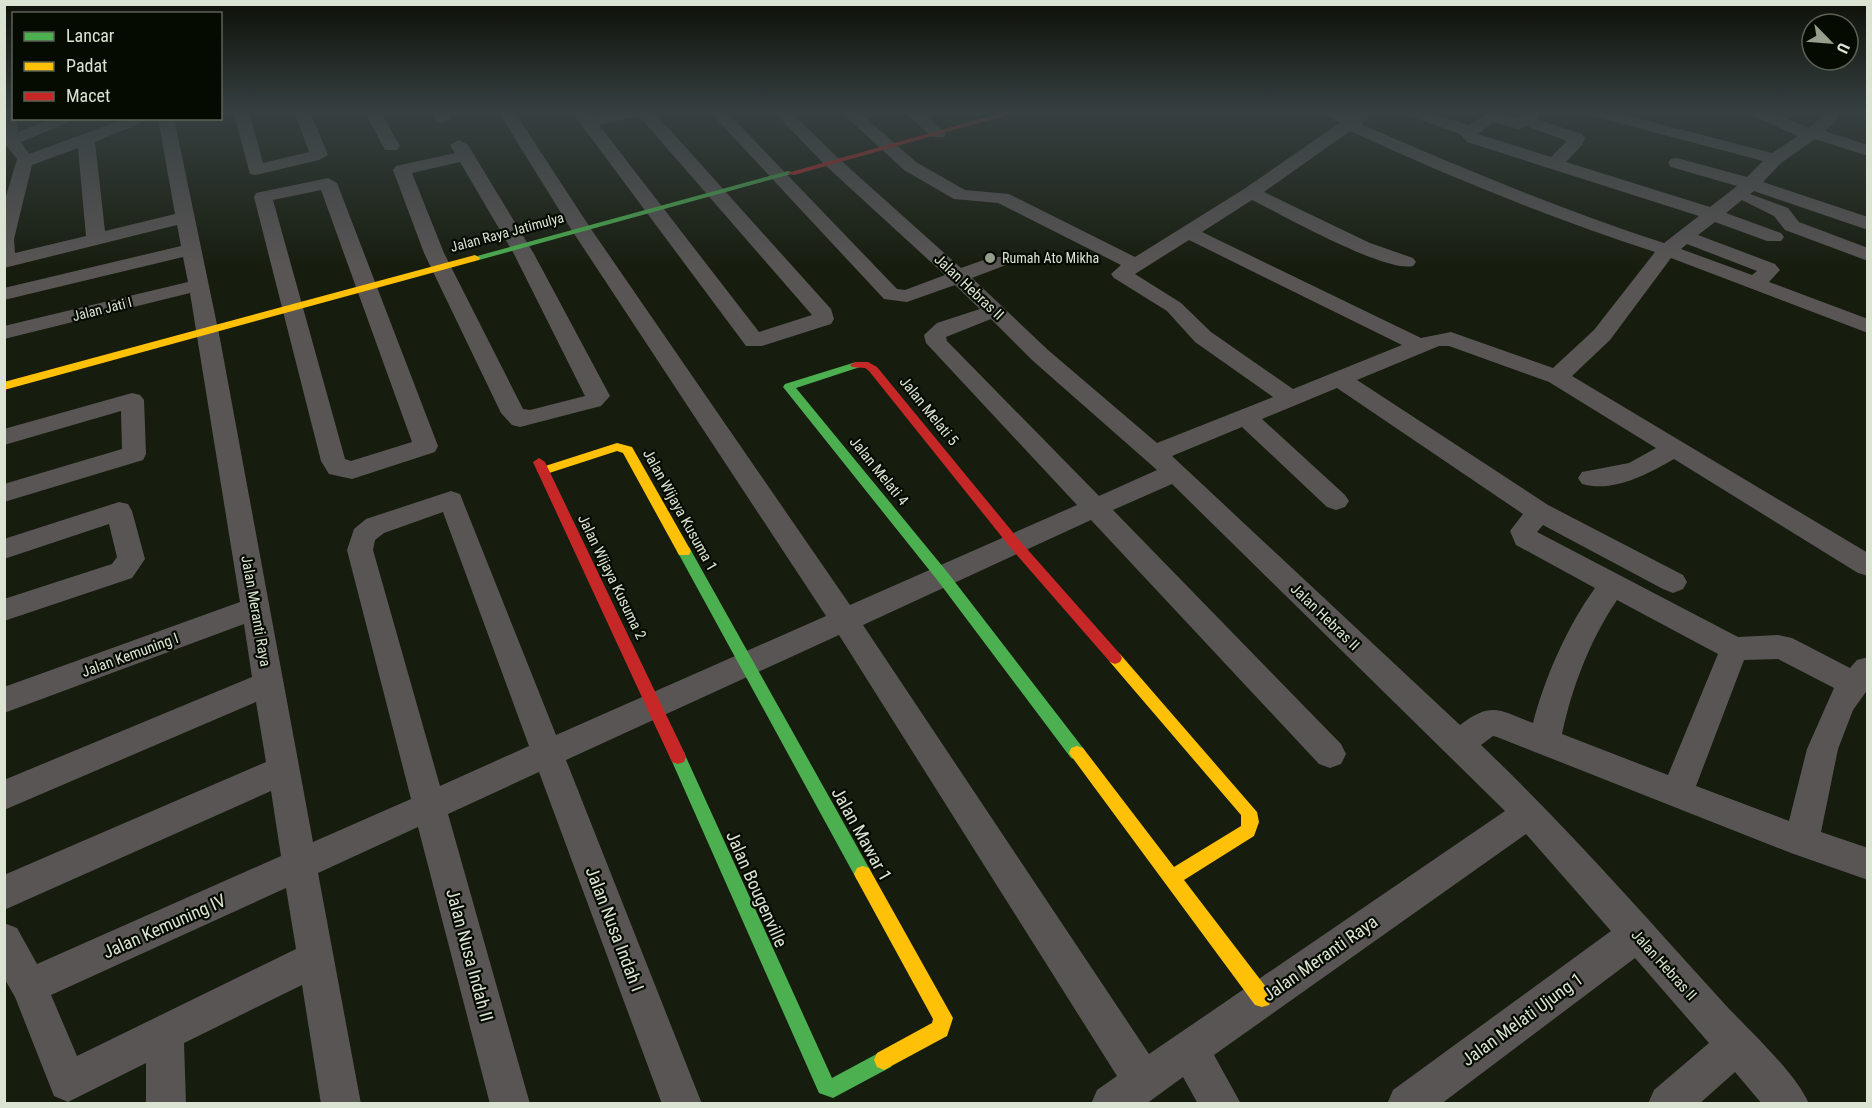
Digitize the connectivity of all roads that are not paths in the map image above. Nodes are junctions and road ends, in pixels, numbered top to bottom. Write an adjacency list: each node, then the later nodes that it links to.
1 (24, 162): 35 (street)
2 (88, 163): 34 (street)
3 (175, 163): 28 (street, Jalan Meranti Raya)
4 (253, 163): 5 (street)
5 (286, 163)
6 (424, 163): 43 (street)
7 (470, 163): 36 (street)
8 (537, 163): 30 (street)
9 (618, 163): 26 (street)
10 (691, 163): 24 (street)
11 (766, 163): 22 (street)
12 (825, 163): 22 (street, Jalan Raya Jatimulya)
13 (833, 163): 44 (street, Jalan Hebras II)
14 (908, 163): 42 (street)
15 (1295, 163): 25 (street)
16 (1433, 163): 38 (street)
17 (1546, 163): 21 (street)
18 (1555, 163): 21 (street)
19 (1677, 163): 23 (street)
20 (1771, 163): 23 (street)
21 (1553, 165): 27 (street)
22 (778, 176): 24 (street, Jalan Raya Jatimulya); 44 (street)
23 (1744, 189): 27 (street); 29 (street); 39 (street)
24 (717, 192): 26 (street, Jalan Raya Jatimulya); 26 (street)
25 (1251, 193): 31 (street); 41 (street)
26 (653, 209): 30 (street, Jalan Raya Jatimulya)
27 (1712, 214): 32 (street); 33 (street)
28 (185, 217): 34 (street); 37 (street, Jalan Meranti Raya)
29 (1868, 224)
30 (581, 229): 36 (street, Jalan Raya Jatimulya); 78 (street)
31 (1190, 233): 42 (street); 54 (street)
32 (1684, 236): 38 (street); 45 (street)
33 (1774, 237)
34 (96, 239): 35 (street)
35 (5, 242)
36 (519, 246): 43 (street, Jalan Raya Jatimulya); 43 (street)
37 (192, 249): 46 (street, Jalan Meranti Raya); 48 (street)
38 (1667, 250): 45 (street); 55 (street)
39 (1868, 255)
40 (999, 261): 44 (street)
41 (1406, 262)
42 (1134, 264): 59 (street)
43 (442, 267): 47 (street, Jalan Raya Jatimulya)
44 (959, 277): 50 (street, Jalan Hebras II)
45 (1754, 284): 51 (street)
46 (199, 285): 52 (street, Jalan Meranti Raya); 53 (street, Jalan Jati I)
47 (366, 288): 49 (street, Jalan Raya Jatimulya); 49 (street); 49 (street)
48 (4, 294)
49 (294, 307): 52 (street, Jalan Raya Jatimulya)
50 (994, 311): 63 (street, Jalan Hebras II); 68 (street)
51 (1867, 326)
52 (208, 331): 57 (street, Jalan Raya Jatimulya); 76 (street, Jalan Meranti Raya)
53 (4, 333)
54 (1421, 346): 55 (street, Jalan Kemuning IV); 56 (street, Jalan Kemuning IV)
55 (1557, 377): 62 (street, Jalan Kemuning IV)
56 (1341, 380): 59 (street, Jalan Kemuning IV); 69 (street)
57 (4, 386)
58 (789, 387): 70 (street, Jalan Melati 5); 73 (street, Jalan Melati 4)
59 (1292, 399): 60 (street, Jalan Kemuning IV)
60 (1246, 417): 63 (street, Jalan Kemuning IV); 67 (street)
61 (4, 437): 66 (street)
62 (1675, 448): 65 (street); 72 (street, Jalan Kemuning IV)
63 (1165, 462): 68 (street, Jalan Kemuning IV); 86 (street, Jalan Hebras II)
64 (541, 466): 80 (street, Jalan Wijaya Kusuma 1); 84 (street, Jalan Wijaya Kusuma 2)
65 (1591, 478)
66 (4, 493)
67 (1336, 501)
68 (1097, 508): 70 (street, Jalan Kemuning IV); 88 (street)
69 (1539, 512): 74 (street); 75 (street)
70 (1015, 544): 73 (street, Jalan Kemuning IV); 97 (street)
71 (4, 549): 77 (street)
72 (1868, 566)
73 (943, 577): 78 (street, Jalan Kemuning IV); 97 (street, Jalan Melati 4)
74 (1673, 582)
75 (1613, 584): 79 (street); 85 (street)
76 (255, 608): 82 (street, Jalan Meranti Raya); 83 (street, Jalan Kemuning I)
77 (4, 610)
78 (845, 621): 80 (street, Jalan Kemuning IV); 107 (street)
79 (1736, 649): 81 (street); 90 (street)
80 (748, 664): 84 (street, Jalan Kemuning IV); 108 (street, Jalan Mawar 1)
81 (1860, 676): 94 (street)
82 (268, 683): 89 (street, Jalan Meranti Raya); 91 (street)
83 (4, 700)
84 (655, 706): 87 (street, Jalan Kemuning IV); 108 (street, Jalan Bougenville)
85 (1545, 740): 86 (street); 90 (street)
86 (1459, 744): 93 (street, Jalan Hebras II)
87 (547, 754): 92 (street, Jalan Kemuning IV); 92 (street, Jalan Nusa Indah I); 113 (street, Jalan Nusa Indah I)
88 (1330, 754)
89 (283, 770): 96 (street, Jalan Meranti Raya); 98 (street)
90 (1678, 792): 94 (street)
91 (4, 795)
92 (431, 807): 96 (street, Jalan Kemuning IV); 112 (street, Jalan Nusa Indah II)
93 (1529, 813): 99 (street, Jalan Hebras II); 103 (street, Jalan Meranti Raya)
94 (1803, 842): 95 (street)
95 (1868, 864)
96 (300, 866): 101 (street, Jalan Meranti Raya); 102 (street, Jalan Kemuning IV)
97 (1172, 878): 103 (street, Jalan Melati 4)
98 (4, 893)
99 (1636, 934): 105 (street, Jalan Hebras II); 116 (street, Jalan Melati Ujung 1)
100 (4, 941): 102 (street)
101 (316, 959): 104 (street); 111 (street, Jalan Meranti Raya)
102 (28, 986): 109 (street)
103 (1262, 998): 106 (street, Jalan Meranti Raya)
104 (165, 1032): 109 (street); 110 (street)
105 (1737, 1045): 117 (street); 118 (street, Jalan Hebras II)
106 (1189, 1050): 107 (street, Jalan Meranti Raya); 115 (street)
107 (1143, 1081): 114 (street, Jalan Meranti Raya)
108 (826, 1086)
109 (72, 1093)
110 (166, 1104)
111 (341, 1104)
112 (510, 1104)
113 (682, 1104)
114 (1111, 1104)
115 (1221, 1104)
116 (1407, 1104)
117 (1668, 1104)
118 (1789, 1104)

